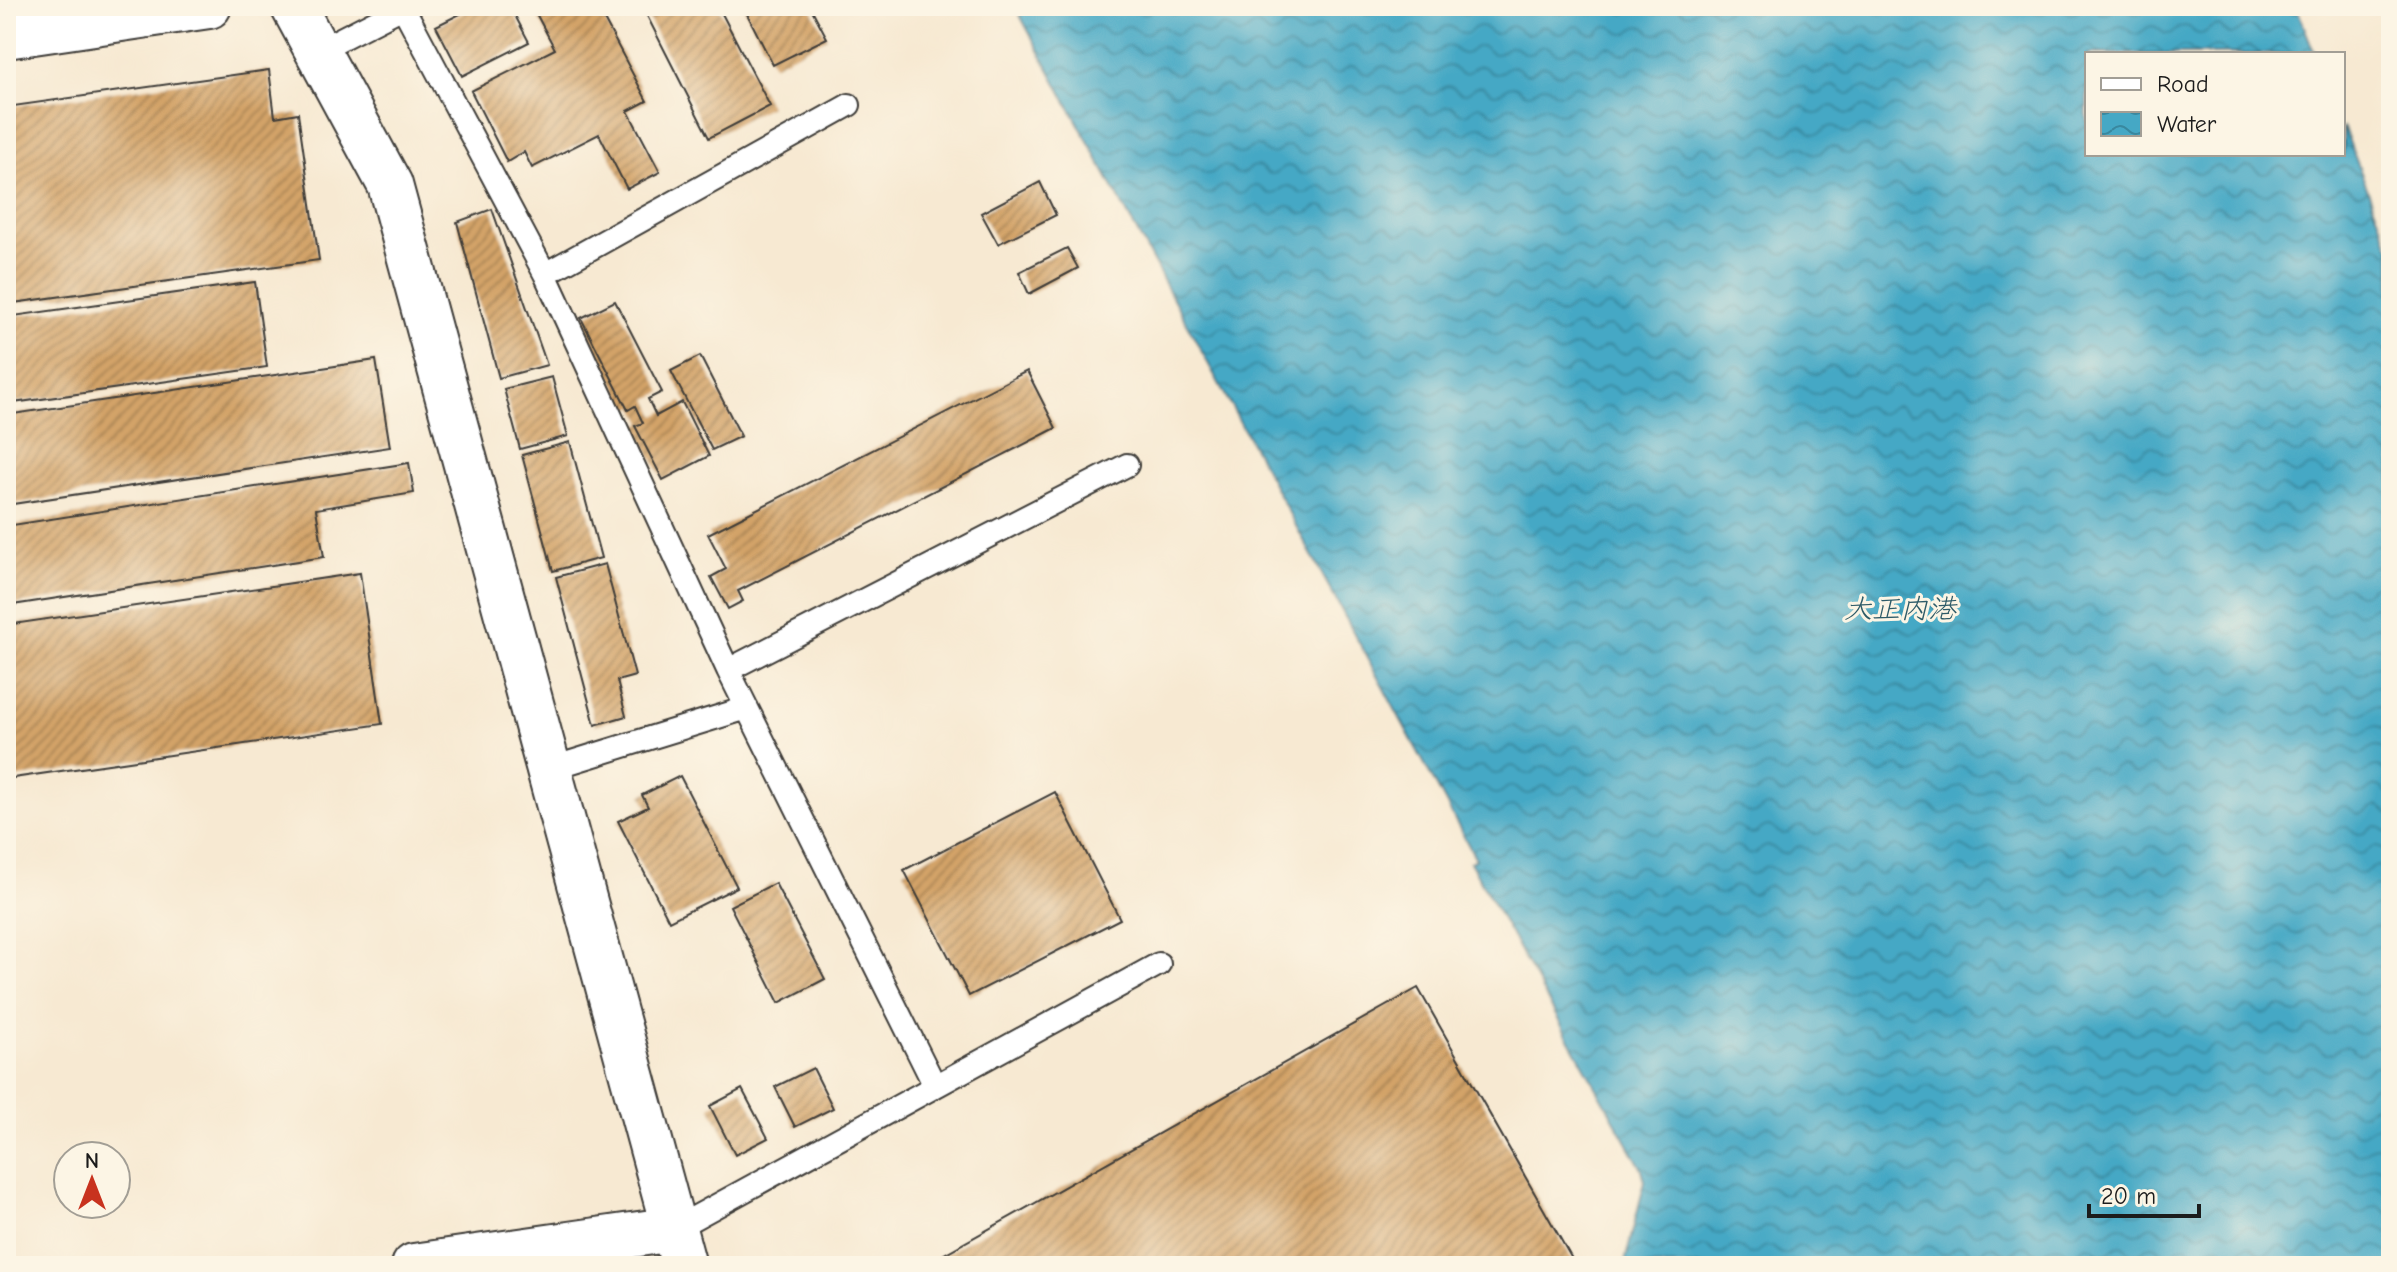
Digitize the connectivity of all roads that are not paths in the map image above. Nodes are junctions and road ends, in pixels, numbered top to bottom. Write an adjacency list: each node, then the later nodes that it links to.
1 (209, 6): 4 (street)
2 (293, 6): 5 (street)
3 (405, 7): 5 (lane); 7 (lane)
4 (6, 36)
5 (317, 51): 11 (street)
6 (849, 105): 7 (lane)
7 (545, 274): 9 (lane)
8 (1127, 465): 9 (lane)
9 (728, 670): 10 (lane)
10 (747, 708): 11 (lane); 13 (lane)
11 (549, 769): 14 (street)
12 (1159, 964): 13 (lane)
13 (935, 1086): 14 (lane)
14 (679, 1247): 15 (street)
15 (414, 1266)

